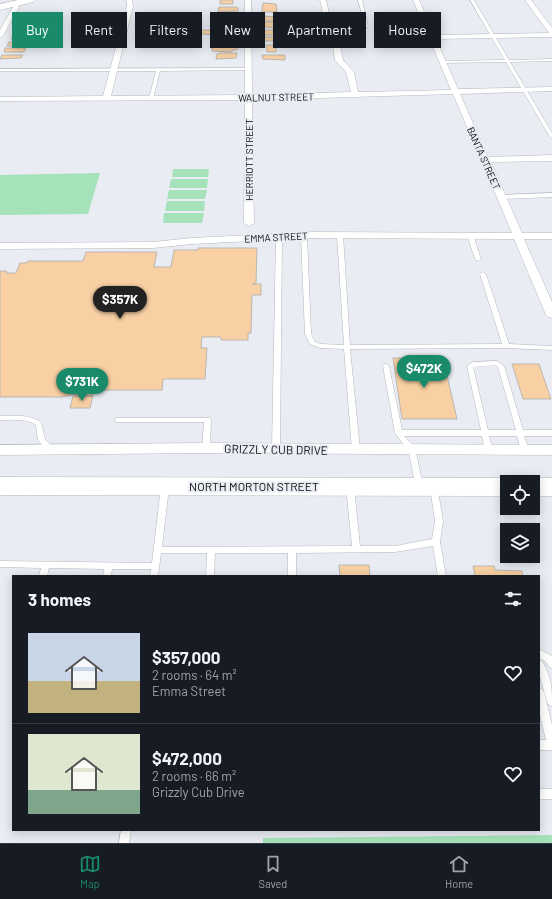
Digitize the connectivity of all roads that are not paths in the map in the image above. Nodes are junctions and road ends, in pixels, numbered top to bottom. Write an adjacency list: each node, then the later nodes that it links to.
1 (30, 0): 9 (street)
2 (128, 0): 26 (street)
3 (248, 0): 24 (street, HERRIOTT STREET)
4 (323, 0): 11 (street)
5 (360, 0): 12 (lane)
6 (416, 0): 13 (street, BANTA STREET)
7 (472, 0): 16 (lane)
8 (528, 0): 14 (street)
9 (15, 4): 10 (street); 15 (street)
10 (0, 7)
11 (326, 12)
12 (363, 12)
13 (421, 12)
14 (552, 34): 16 (street)
15 (0, 36)
16 (494, 36): 17 (street); 21 (lane)
17 (441, 37)
18 (337, 48): 30 (street)
19 (436, 48): 22 (street, BANTA STREET)
20 (552, 60): 21 (lane)
21 (508, 61): 22 (lane); 28 (lane)
22 (442, 62): 29 (street, BANTA STREET)
23 (158, 69): 24 (lane); 26 (lane); 34 (lane)
24 (249, 69): 31 (street, HERRIOTT STREET)
25 (0, 70): 26 (lane)
26 (114, 70): 33 (street)
27 (552, 89): 28 (street, WALNUT STREET)
28 (525, 90): 29 (street, WALNUT STREET); 35 (lane)
29 (455, 92): 30 (street, WALNUT STREET); 37 (street, BANTA STREET)
30 (354, 94): 31 (street, WALNUT STREET)
31 (249, 98): 34 (street, WALNUT STREET); 40 (street, HERRIOTT STREET)
32 (0, 99): 33 (street, WALNUT STREET)
33 (106, 99): 34 (street, WALNUT STREET)
34 (151, 99)
35 (552, 137)
36 (552, 158): 37 (street)
37 (485, 160): 39 (street, BANTA STREET)
38 (552, 195): 39 (lane)
39 (501, 197): 44 (street, BANTA STREET)
40 (250, 223)
41 (340, 235): 42 (street, EMMA STREET); 43 (street, EMMA STREET); 52 (lane)
42 (470, 235): 44 (street, EMMA STREET); 48 (lane)
43 (304, 236): 46 (street, EMMA STREET); 52 (lane)
44 (518, 236): 45 (street, EMMA STREET); 50 (street, BANTA STREET)
45 (552, 236)
46 (279, 237): 47 (street, EMMA STREET); 62 (lane)
47 (0, 246)
48 (478, 259)
49 (483, 274): 51 (lane)
50 (552, 316)
51 (506, 346): 52 (lane); 53 (lane)
52 (347, 347): 65 (lane)
53 (552, 348)
54 (386, 366): 57 (lane)
55 (0, 418): 64 (lane)
56 (118, 420): 61 (lane)
57 (399, 433): 58 (lane); 66 (lane)
58 (486, 433): 59 (lane); 59 (lane); 67 (lane)
59 (520, 433): 60 (lane); 68 (lane)
60 (552, 434)
61 (206, 448): 62 (street, GRIZZLY CUB DRIVE); 64 (street, GRIZZLY CUB DRIVE)
62 (276, 448): 65 (street, GRIZZLY CUB DRIVE)
63 (0, 450): 64 (street, GRIZZLY CUB DRIVE)
64 (52, 450)
65 (356, 450): 66 (street, GRIZZLY CUB DRIVE)
66 (412, 450): 67 (street, GRIZZLY CUB DRIVE); 73 (lane)
67 (489, 450): 68 (street, GRIZZLY CUB DRIVE)
68 (525, 450): 69 (street, GRIZZLY CUB DRIVE)
69 (552, 450)
70 (0, 486): 71 (main road, NORTH MORTON STREET)
71 (165, 486): 72 (main road, NORTH MORTON STREET); 78 (lane)
72 (350, 487): 73 (main road, NORTH MORTON STREET); 81 (lane)
73 (426, 487): 74 (main road, NORTH MORTON STREET); 77 (lane)
74 (500, 487)
75 (540, 487): 76 (main road)
76 (552, 487)
77 (436, 542): 81 (lane); 91 (lane)
78 (156, 550): 79 (lane); 85 (lane)
79 (211, 550): 80 (lane); 89 (lane)
80 (292, 550): 81 (lane); 90 (lane)
81 (356, 550)
82 (0, 564): 83 (lane)
83 (46, 564): 84 (lane); 86 (lane)
84 (109, 565): 85 (lane); 87 (lane)
85 (155, 566): 88 (lane)
86 (43, 575)
87 (107, 575)
88 (154, 575)
89 (210, 575)
90 (292, 575)
91 (442, 575)
92 (540, 654): 93 (lane)
93 (552, 664)
94 (540, 666): 96 (lane)
95 (540, 696): 98 (lane)
96 (552, 702)
97 (540, 744): 98 (lane)
98 (552, 745)
99 (540, 794): 100 (lane)
100 (552, 794)
101 (126, 831): 102 (lane)
102 (124, 843)

